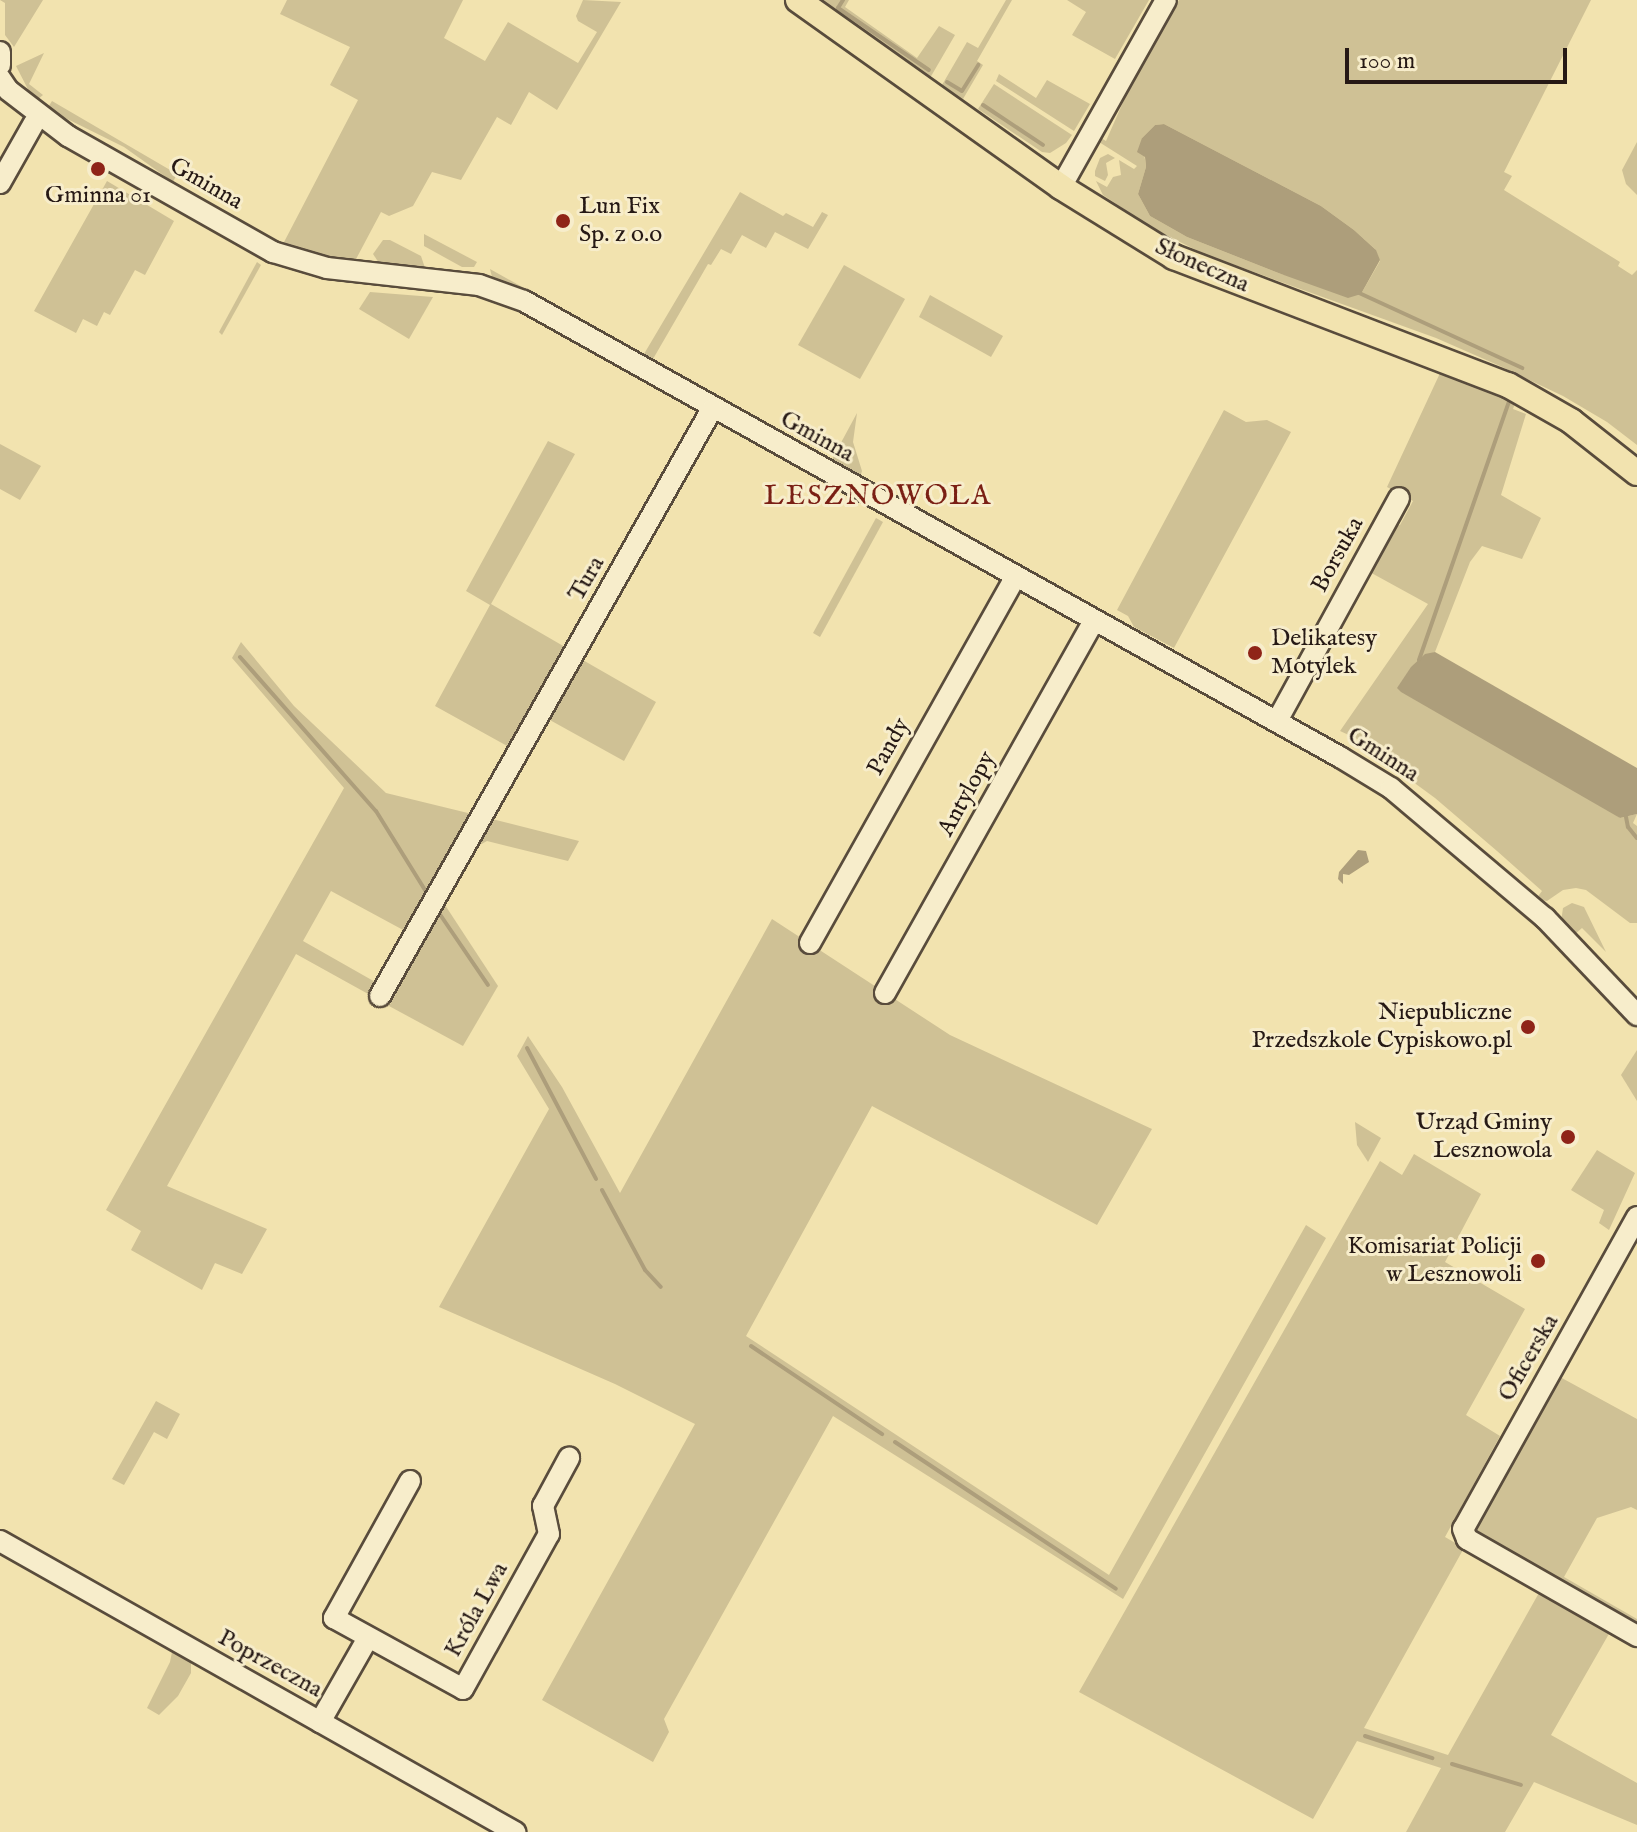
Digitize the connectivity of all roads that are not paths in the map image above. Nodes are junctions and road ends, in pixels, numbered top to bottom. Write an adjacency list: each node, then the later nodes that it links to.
1 (798, 0): 10 (main road, Słoneczna)
2 (1166, 0): 10 (street)
3 (0, 52): 4 (street)
4 (0, 65)
5 (0, 78): 8 (street, Gminna)
6 (0, 99): 7 (street, Gminna)
7 (34, 123): 8 (street, Gminna); 9 (street)
8 (68, 136): 11 (street, Gminna)
9 (0, 183)
10 (1061, 187): 12 (main road, Słoneczna)
11 (712, 409): 14 (street, Gminna); 19 (street, Tura)
12 (1637, 473)
13 (1399, 498): 16 (street, Borsuka)
14 (1015, 577): 15 (street, Gminna); 17 (street, Pandy)
15 (1094, 621): 16 (street, Gminna); 18 (street, Antylopy)
16 (1277, 721): 20 (street, Gminna)
17 (810, 943)
18 (885, 993)
19 (380, 996)
20 (1637, 1015)
21 (1637, 1217): 25 (street, Oficerska)
22 (569, 1458): 26 (street, Króla Lwa)
23 (410, 1481): 26 (street, Króla Lwa)
24 (0, 1541): 27 (street, Poprzeczna)
25 (1637, 1636)
26 (368, 1638): 27 (street)
27 (320, 1722): 28 (street, Poprzeczna)
28 (515, 1832)

